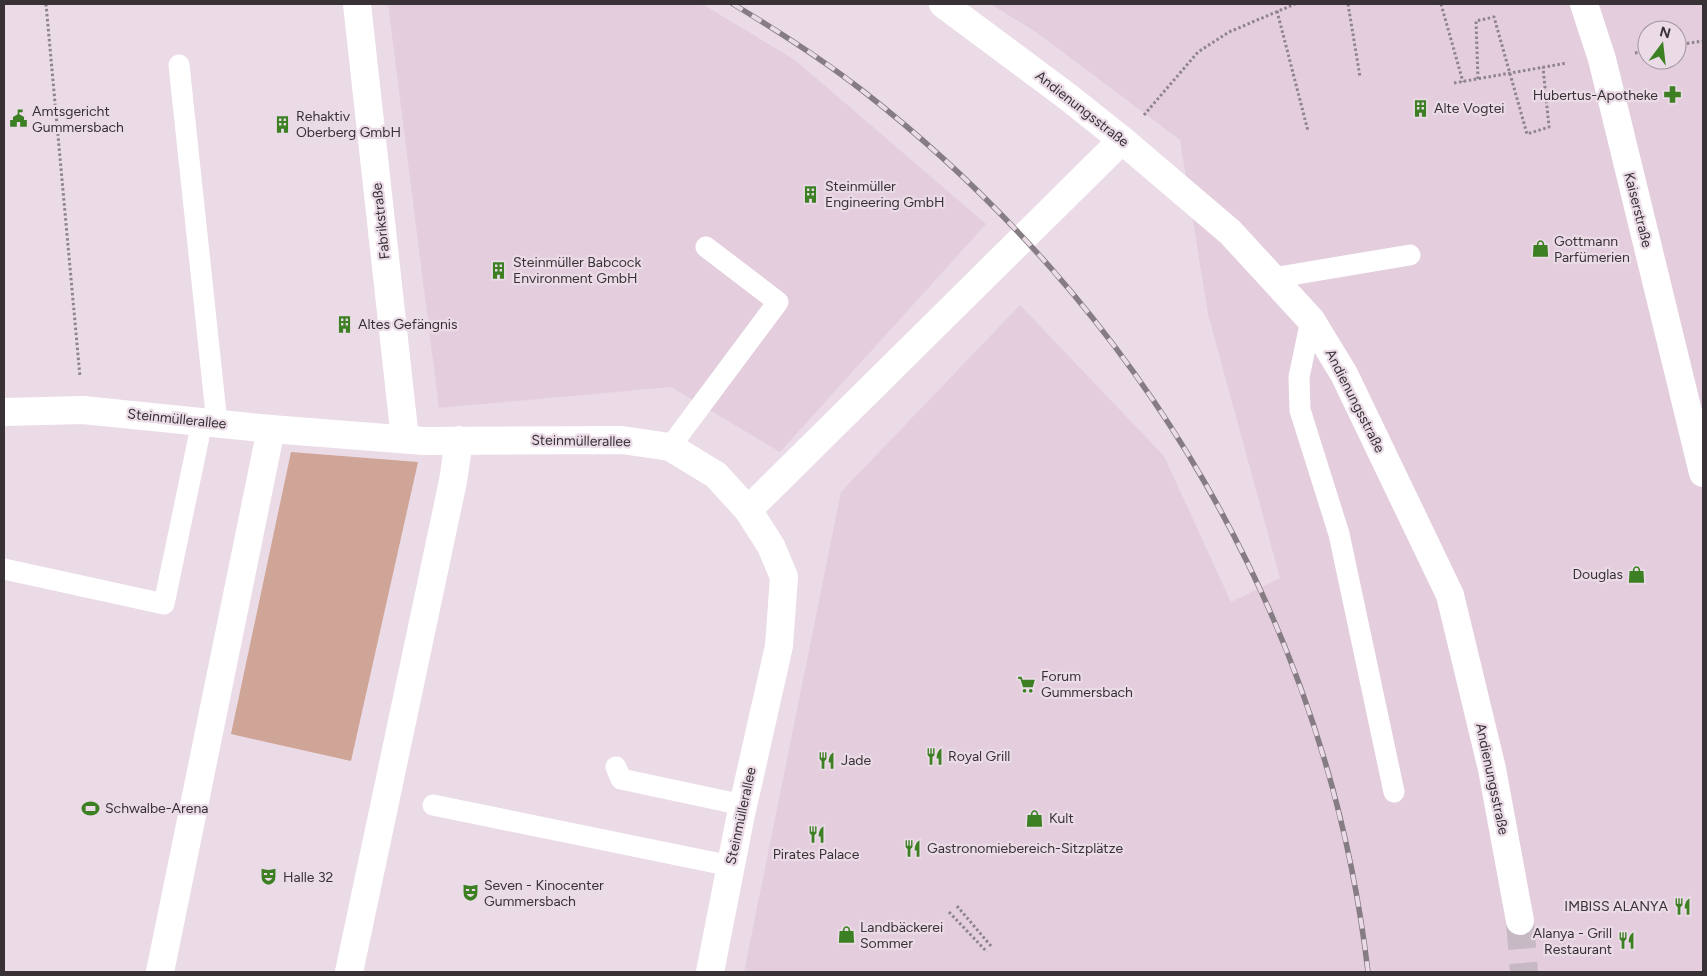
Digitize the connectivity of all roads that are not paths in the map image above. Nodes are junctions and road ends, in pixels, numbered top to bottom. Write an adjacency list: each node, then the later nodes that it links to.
1 (357, 4): 14 (street, Fabrikstraße)
2 (943, 4): 5 (street, Andienungsstraße)
3 (1584, 4): 11 (street, Kaiserstraße)
4 (179, 65): 12 (lane)
5 (1122, 140): 8 (street, Andienungsstraße); 18 (street)
6 (706, 247): 16 (lane)
7 (1410, 255): 8 (lane)
8 (1273, 278): 9 (street, Andienungsstraße)
9 (1311, 320): 21 (lane); 25 (street, Andienungsstraße)
10 (4, 412): 12 (street, Steinmüllerallee)
11 (1697, 416): 17 (street, Kaiserstraße)
12 (209, 422): 13 (street, Steinmüllerallee); 19 (lane)
13 (271, 429): 14 (street, Steinmüllerallee); 26 (street)
14 (406, 439): 15 (street, Steinmüllerallee)
15 (459, 440): 16 (street, Steinmüllerallee); 27 (street)
16 (670, 447): 18 (street, Steinmüllerallee)
17 (1703, 473)
18 (748, 510): 23 (street, Steinmüllerallee)
19 (4, 569)
20 (616, 768): 23 (lane)
21 (1394, 792)
22 (432, 805): 24 (lane)
23 (743, 805): 24 (street, Steinmüllerallee)
24 (731, 866): 28 (street, Steinmüllerallee)
25 (1520, 920)
26 (160, 972)
27 (349, 972)
28 (710, 972)

